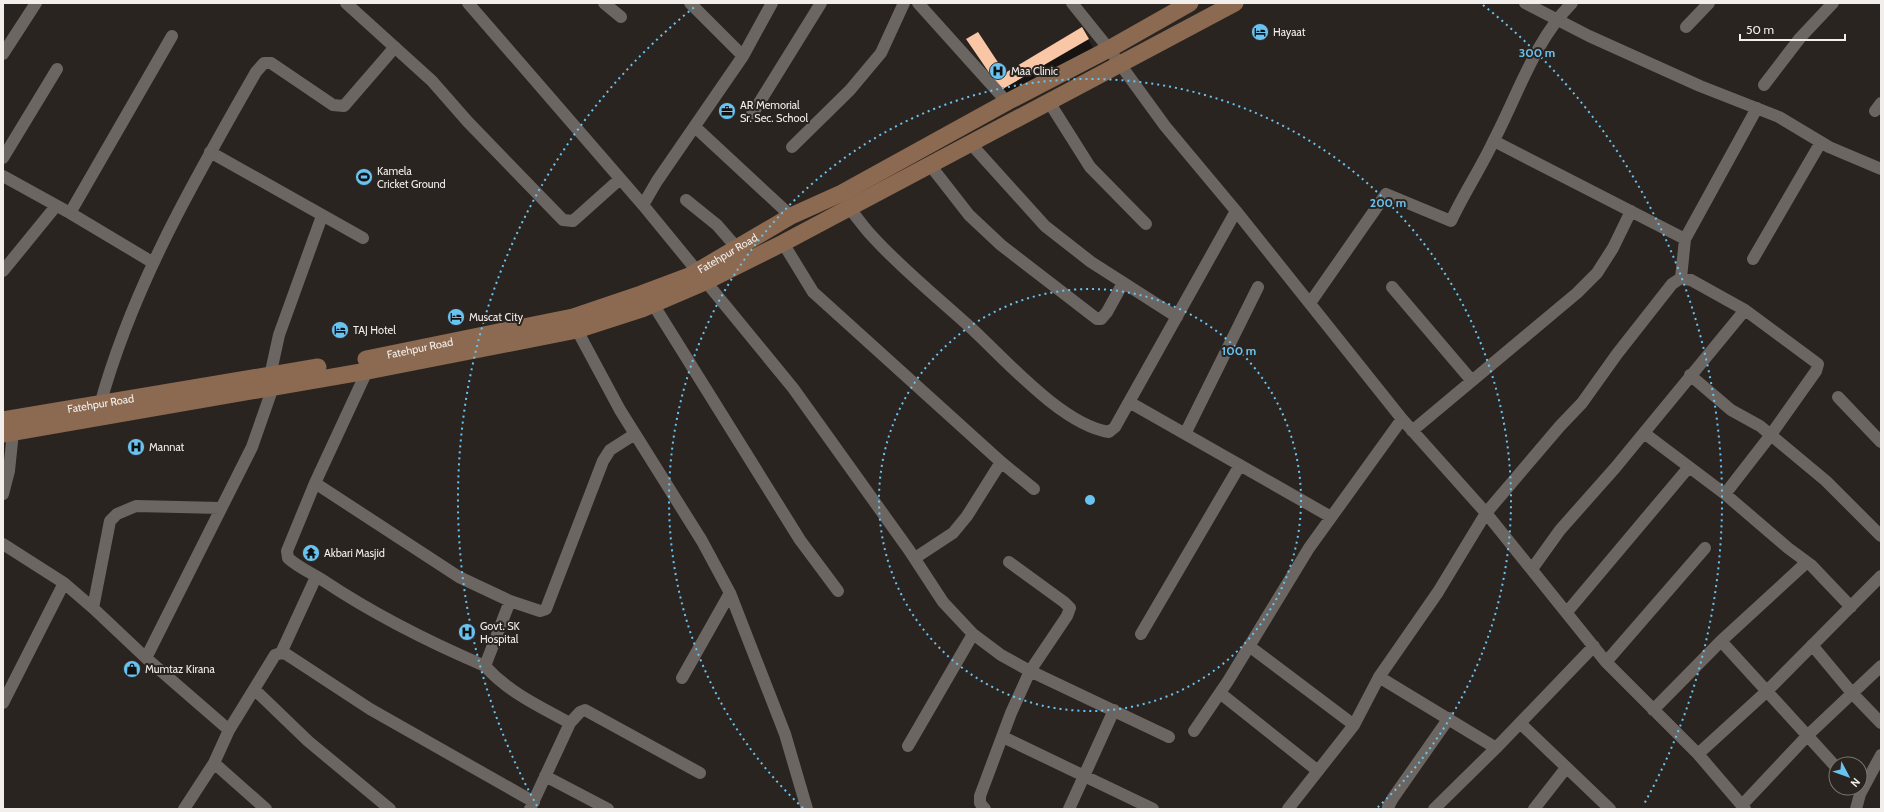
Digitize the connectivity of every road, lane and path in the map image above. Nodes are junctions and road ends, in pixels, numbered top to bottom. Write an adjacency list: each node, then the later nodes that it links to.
1 (36, 3): 23 (street)
2 (346, 3): 21 (street)
3 (468, 3): 42 (street)
4 (604, 3): 17 (street)
5 (690, 3): 24 (street)
6 (772, 3): 24 (street)
7 (821, 3): 31 (street)
8 (904, 3): 36 (street)
9 (918, 3): 28 (street)
10 (1072, 3): 22 (street)
11 (1190, 3): 22 (street, Fatehpur Road)
12 (1235, 3): 25 (street)
13 (1525, 3): 18 (street)
14 (1572, 3): 18 (street)
15 (1708, 3): 19 (street)
16 (1834, 3): 27 (street)
17 (621, 17)
18 (1556, 19): 30 (street); 33 (street)
19 (1686, 27)
20 (172, 36): 49 (street)
21 (395, 47): 37 (street); 42 (street)
22 (1109, 49): 25 (street); 28 (street, Fatehpur Road)
23 (3, 54)
24 (743, 56): 32 (street)
25 (1121, 64): 29 (street); 47 (street)
26 (57, 69): 38 (street)
27 (1764, 85)
28 (1007, 102): 51 (street, Fatehpur Road)
29 (1049, 102): 35 (street); 52 (street)
30 (1757, 108): 34 (street); 54 (street)
31 (751, 116)
32 (695, 127): 44 (street); 51 (street)
33 (1494, 141): 48 (street); 66 (street)
34 (1821, 142): 40 (street); 58 (street)
35 (971, 144): 39 (street); 63 (street)
36 (792, 147)
37 (210, 152): 50 (street); 59 (street)
38 (3, 158)
39 (930, 165): 46 (street); 63 (street)
40 (1881, 169)
41 (3, 176): 45 (street)
42 (620, 179): 44 (street)
43 (686, 200): 56 (street)
44 (642, 205): 61 (street)
45 (56, 206): 49 (street); 57 (street)
46 (849, 208): 55 (street); 76 (street)
47 (1236, 211): 66 (street); 69 (street)
48 (1631, 211): 54 (street); 73 (street)
49 (70, 213): 59 (street)
50 (322, 216): 53 (street); 74 (street)
51 (791, 216): 56 (street, Fatehpur Road)
52 (1146, 224)
53 (363, 238)
54 (1685, 239): 62 (street)
55 (783, 243): 61 (street); 87 (street)
56 (736, 248): 61 (street, Fatehpur Road)
57 (8, 255): 60 (street)
58 (1753, 259)
59 (152, 262): 77 (street)
60 (3, 271)
61 (701, 277): 67 (street); 74 (street, Fatehpur Road); 100 (street)
62 (1681, 278): 68 (street); 95 (street)
63 (1123, 283): 69 (street)
64 (1258, 287): 84 (street)
65 (1392, 287): 73 (street)
66 (1310, 303): 79 (street)
67 (653, 304): 70 (street); 107 (street)
68 (1745, 310): 72 (street); 85 (street)
69 (1177, 317): 76 (street)
70 (577, 330): 71 (street); 83 (street)
71 (367, 371): 74 (street); 90 (street)
72 (1690, 375): 82 (street); 85 (street)
73 (1472, 381): 81 (street)
74 (272, 382): 77 (street, Fatehpur Road); 78 (street); 94 (street)
75 (1838, 397): 86 (street)
76 (1129, 402): 84 (street)
77 (100, 405): 78 (street, Fatehpur Road)
78 (52, 419): 80 (street, Fatehpur Road)
79 (1402, 419): 81 (street); 96 (street)
80 (6, 429): 92 (street)
81 (1412, 431): 95 (street)
82 (1644, 433): 89 (street); 103 (street)
83 (636, 434): 108 (street); 109 (street)
84 (1185, 434): 88 (street)
85 (1770, 436): 93 (street); 97 (street)
86 (1881, 442)
87 (1001, 462): 91 (street); 100 (street)
88 (1240, 465): 96 (street); 114 (street)
89 (1689, 467): 93 (street); 112 (street)
90 (314, 483): 105 (street); 109 (street)
91 (1034, 489)
92 (3, 494)
93 (1725, 494): 102 (street)
94 (221, 508): 111 (street); 120 (street)
95 (1486, 513): 103 (street); 125 (street)
96 (1331, 518): 117 (street)
97 (1881, 536)
98 (3, 544): 106 (street)
99 (1705, 548): 121 (street)
100 (914, 558): 113 (street)
101 (1009, 562): 124 (street)
102 (1807, 562): 110 (street); 115 (street)
103 (1532, 569): 112 (street)
104 (1881, 576): 110 (street)
105 (316, 577): 119 (street); 122 (street)
106 (64, 583): 111 (street); 131 (street)
107 (838, 591)
108 (730, 593): 126 (street); 167 (street)
109 (510, 601): 122 (street)
110 (1851, 607): 116 (street)
111 (93, 608): 120 (street)
112 (1567, 612): 118 (street)
113 (973, 634): 124 (street); 144 (street)
114 (1141, 634)
115 (1721, 641): 128 (street); 133 (street)
116 (1812, 645): 128 (street); 130 (street)
117 (1249, 646): 129 (street); 138 (street)
118 (1594, 646): 121 (street); 136 (street)
119 (281, 653): 127 (street); 159 (street)
120 (146, 658): 139 (street)
121 (1606, 662): 133 (street)
122 (485, 666): 135 (street)
123 (1881, 666): 130 (street)
124 (1030, 671): 132 (street); 143 (street)
125 (1379, 677): 134 (street); 138 (street)
126 (682, 678)
127 (254, 689): 139 (street); 165 (street)
128 (1766, 692): 142 (street); 148 (street)
129 (1220, 693): 140 (street); 153 (street)
130 (1852, 693): 137 (street); 142 (street)
131 (3, 703)
132 (1114, 710): 141 (street); 157 (street)
133 (1653, 710): 148 (street)
134 (1450, 718): 146 (street); 162 (street)
135 (570, 723): 154 (street); 156 (street)
136 (1520, 723): 146 (street); 152 (street)
137 (1881, 723)
138 (1354, 724): 153 (street)
139 (229, 730): 151 (street)
140 (1194, 731)
141 (1169, 736)
142 (1808, 736): 150 (street); 160 (street)
143 (1003, 737): 157 (street); 168 (street)
144 (908, 746)
145 (1881, 746): 147 (street)
146 (1496, 748): 171 (street)
147 (1881, 752)
148 (1698, 754): 160 (street)
149 (1881, 755): 155 (street)
150 (1828, 758)
151 (214, 763): 163 (street); 164 (street)
152 (1566, 768): 172 (street); 173 (street)
153 (1318, 771): 170 (street)
154 (700, 773)
155 (1868, 774)
156 (546, 776): 159 (street); 166 (street)
157 (1084, 776): 161 (street); 169 (street)
158 (1857, 796): 174 (street)
159 (532, 806)
160 (1744, 807)
161 (1151, 808)
162 (1388, 808)
163 (184, 809)
164 (266, 809)
165 (390, 809)
166 (608, 809)
167 (807, 809)
168 (985, 809)
169 (1069, 809)
170 (1288, 809)
171 (1434, 809)
172 (1534, 809)
173 (1610, 809)
174 (1856, 809)

